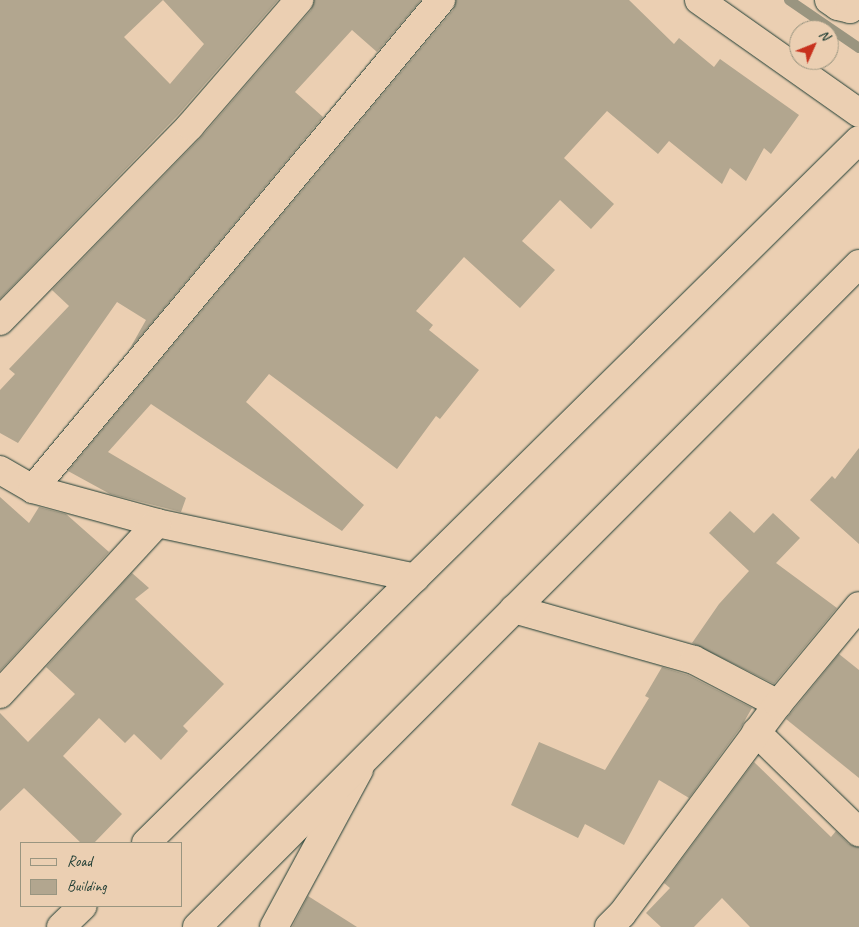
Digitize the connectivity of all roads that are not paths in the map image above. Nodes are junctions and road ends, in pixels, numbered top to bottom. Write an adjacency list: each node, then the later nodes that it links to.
1 (300, 0): 10 (street)
2 (441, 0): 12 (street)
3 (699, 0): 6 (street)
4 (829, 0): 5 (street)
5 (859, 1)
6 (859, 113)
7 (859, 140): 8 (street)
8 (846, 165): 14 (street)
9 (859, 264): 16 (street)
10 (0, 321)
11 (0, 470): 12 (street)
12 (33, 489): 13 (street)
13 (157, 523): 14 (street); 17 (street)
14 (415, 578): 22 (street)
15 (859, 606): 18 (street)
16 (514, 609): 18 (street); 20 (street)
17 (0, 694)
18 (778, 704): 19 (street)
19 (756, 732): 21 (street); 24 (street)
20 (365, 759): 26 (street); 27 (street)
21 (859, 832)
22 (147, 842)
23 (82, 907): 25 (street)
24 (622, 923)
25 (61, 927)
26 (197, 927)
27 (274, 927)

